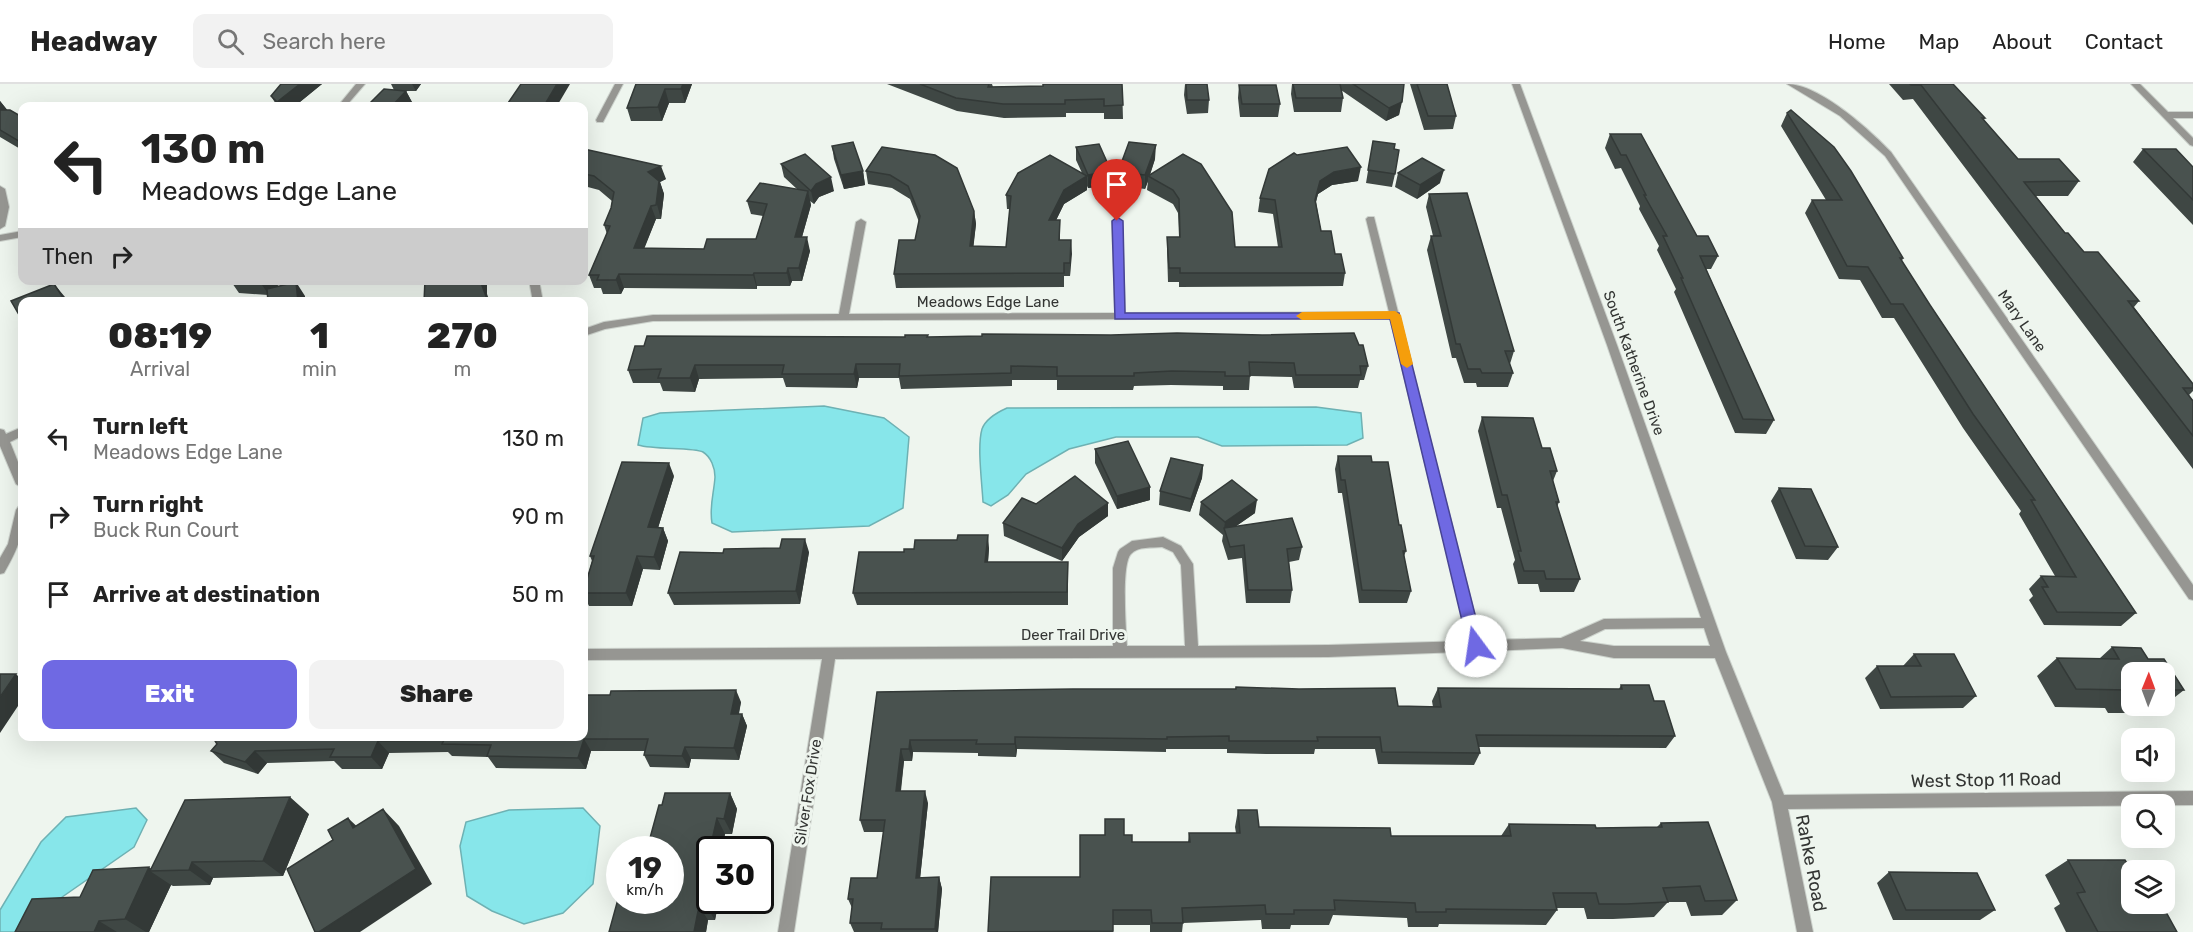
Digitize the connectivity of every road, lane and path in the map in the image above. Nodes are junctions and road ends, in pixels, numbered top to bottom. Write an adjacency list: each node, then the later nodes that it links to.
1 (361, 84): 7 (street)
2 (620, 84): 10 (street)
3 (1516, 84): 29 (street, South Katherine Drive)
4 (1791, 84): 6 (street, Mary Lane)
5 (2135, 84): 8 (street)
6 (1813, 89): 28 (street, Mary Lane)
7 (345, 102)
8 (2165, 115): 9 (street); 11 (street)
9 (2193, 115)
10 (600, 120)
11 (2193, 143)
12 (0, 189): 16 (street)
13 (1371, 219): 19 (street)
14 (1117, 221): 20 (street)
15 (861, 222): 21 (street)
16 (0, 226)
17 (18, 235): 18 (street)
18 (0, 238)
19 (1395, 315): 20 (street, Meadows Edge Lane); 31 (street)
20 (1119, 316): 21 (street, Meadows Edge Lane)
21 (843, 318): 22 (street, Meadows Edge Lane)
22 (588, 331)
23 (18, 432): 24 (street)
24 (2, 436): 25 (street)
25 (18, 474)
26 (18, 527): 27 (street)
27 (0, 569)
28 (2193, 595)
29 (1709, 623): 30 (street); 34 (street, South Katherine Drive)
30 (1562, 643): 31 (street, Deer Trail Drive); 34 (street)
31 (1476, 646): 33 (street, Deer Trail Drive)
32 (1120, 651): 33 (street, Deer Trail Drive); 33 (street); 35 (street, Deer Trail Drive)
33 (1192, 651)
34 (1719, 652): 38 (street, Rahke Road)
35 (829, 653): 36 (street, Deer Trail Drive); 39 (street, Silver Fox Drive)
36 (588, 654)
37 (2193, 798): 38 (street, West Stop 11 Road)
38 (1779, 802): 40 (street, Rahke Road)
39 (786, 932)
40 (1805, 932)

